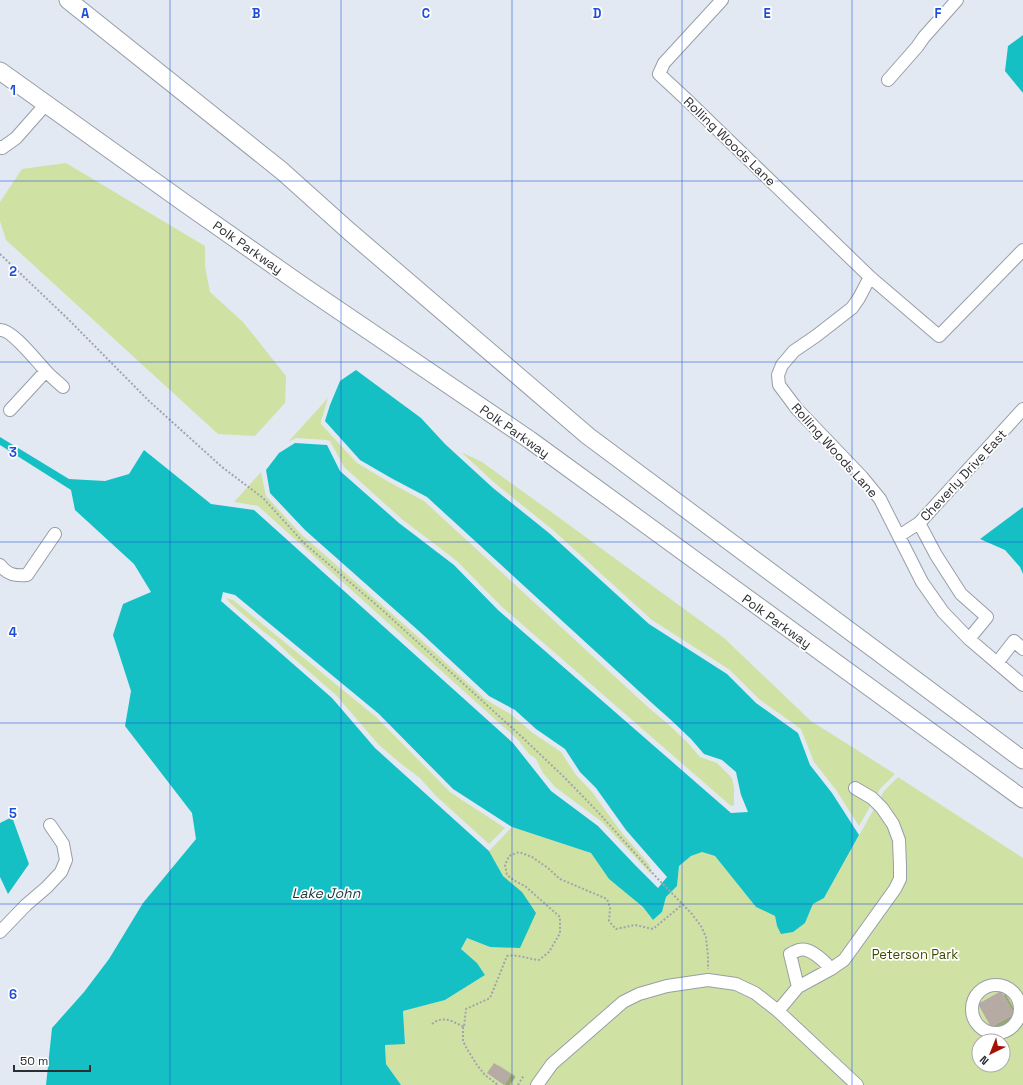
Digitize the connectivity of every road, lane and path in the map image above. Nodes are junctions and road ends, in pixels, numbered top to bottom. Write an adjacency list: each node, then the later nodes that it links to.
1 (68, 0): 24 (highway)
2 (722, 0): 10 (street, Rolling Woods Lane)
3 (957, 0): 5 (street)
4 (0, 71): 6 (highway, Polk Parkway)
5 (888, 80)
6 (46, 104): 7 (street); 26 (highway, Polk Parkway)
7 (0, 147)
8 (1023, 250): 10 (street, Rolling Woods Lane)
9 (0, 254): 28 (path)
10 (870, 277): 18 (street, Rolling Woods Lane)
11 (0, 330): 12 (street)
12 (46, 371): 13 (street); 15 (street)
13 (63, 386)
14 (1023, 409): 16 (street, Cheverly Drive East)
15 (10, 410)
16 (919, 523): 18 (street, Cheverly Drive East); 20 (street)
17 (55, 534): 19 (street)
18 (899, 536): 20 (street, Rolling Woods Lane)
19 (0, 565)
20 (969, 639): 22 (street, Rolling Woods Lane)
21 (1023, 649): 22 (street)
22 (997, 662): 23 (street, Rolling Woods Lane)
23 (1023, 686)
24 (1023, 760)
25 (856, 788): 30 (street)
26 (1023, 799)
27 (50, 825): 29 (street)
28 (683, 904): 31 (path); 35 (path)
29 (0, 932)
30 (831, 969): 32 (street); 32 (street)
31 (708, 980): 33 (street); 37 (street)
32 (798, 987): 33 (street)
33 (778, 1011): 40 (street)
34 (432, 1024): 35 (path)
35 (464, 1027): 38 (path)
36 (524, 1075): 39 (path)
37 (539, 1084)
38 (498, 1085)
39 (518, 1085)
40 (858, 1085)

